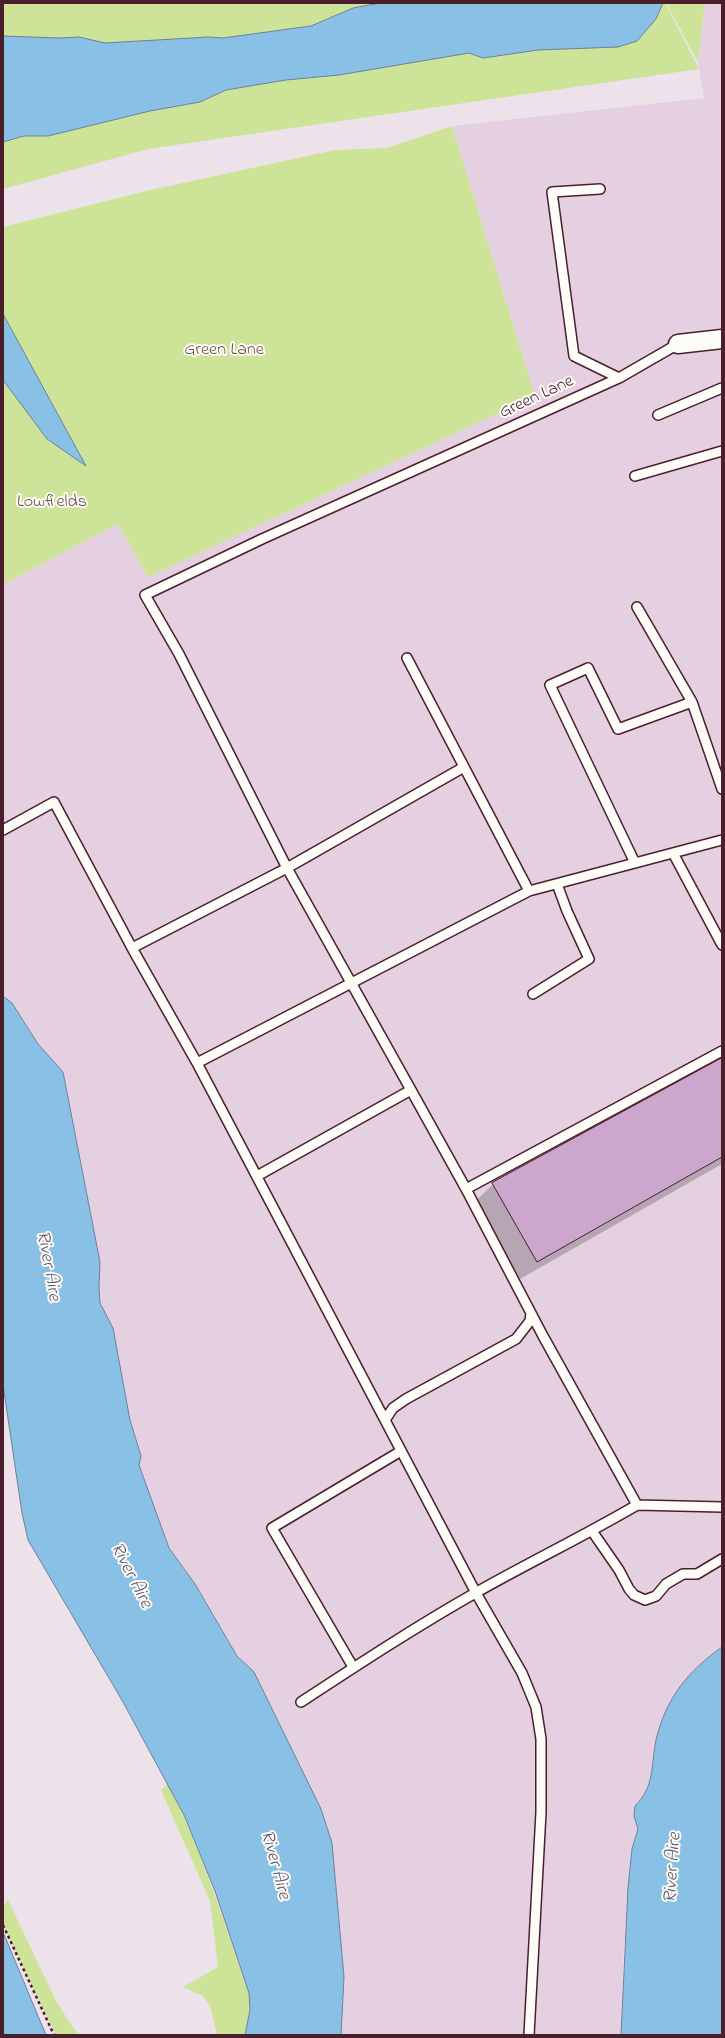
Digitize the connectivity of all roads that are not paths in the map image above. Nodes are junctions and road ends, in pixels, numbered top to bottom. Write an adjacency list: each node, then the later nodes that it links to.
1 (600, 189): 4 (lane)
2 (722, 338): 3 (street)
3 (678, 344): 4 (lane, Green Lane)
4 (619, 378): 18 (lane, Green Lane)
5 (722, 388): 6 (lane)
6 (658, 415)
7 (722, 451): 8 (lane)
8 (635, 476)
9 (637, 607): 11 (lane)
10 (407, 658): 12 (lane)
11 (692, 702): 13 (lane); 17 (lane)
12 (464, 767): 18 (lane); 20 (lane)
13 (722, 789)
14 (3, 830): 22 (lane)
15 (722, 840): 16 (lane)
16 (673, 853): 17 (lane); 21 (lane)
17 (635, 863): 19 (lane)
18 (288, 868): 22 (lane); 23 (lane)
19 (557, 884): 20 (lane); 24 (lane)
20 (529, 891): 23 (lane)
21 (722, 945)
22 (132, 948): 26 (lane)
23 (351, 983): 26 (lane); 27 (lane)
24 (533, 994)
25 (722, 1051): 29 (lane)
26 (197, 1063): 28 (lane)
27 (411, 1090): 28 (lane); 29 (lane)
28 (257, 1176): 31 (lane)
29 (466, 1189): 30 (lane)
30 (531, 1313): 31 (lane); 33 (lane)
31 (385, 1420): 32 (lane)
32 (401, 1451): 37 (lane); 38 (lane)
33 (636, 1505): 34 (lane); 35 (lane)
34 (722, 1507)
35 (592, 1531): 36 (lane); 37 (lane)
36 (722, 1559)
37 (476, 1593): 38 (lane); 40 (lane)
38 (353, 1667): 39 (lane)
39 (301, 1702)
40 (529, 2035)

